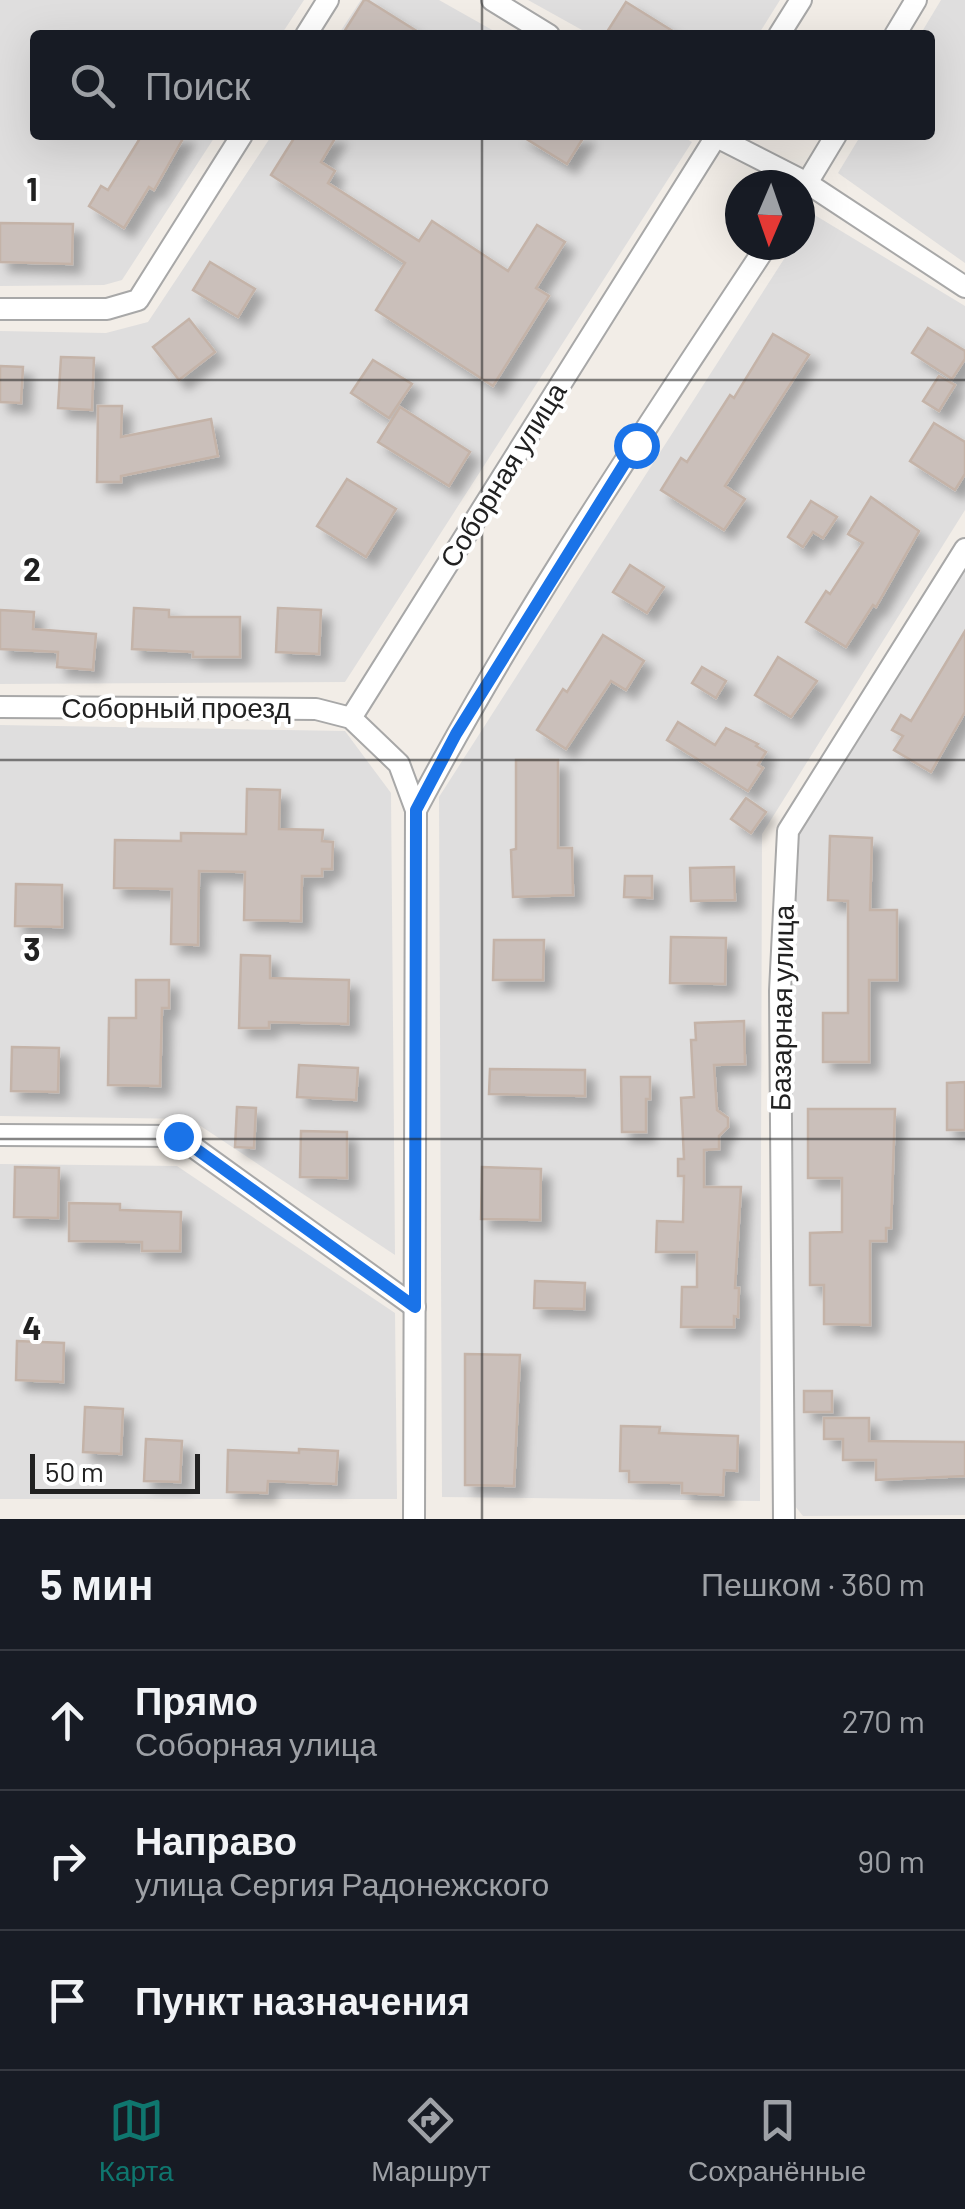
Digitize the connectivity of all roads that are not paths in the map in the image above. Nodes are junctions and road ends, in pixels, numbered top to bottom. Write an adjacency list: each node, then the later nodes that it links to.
1 (328, 0): 5 (street)
2 (492, 0): 6 (street)
3 (801, 0): 7 (street)
4 (916, 0): 8 (street)
5 (309, 30)
6 (542, 30)
7 (782, 30)
8 (898, 30)
9 (239, 140): 18 (street)
10 (712, 140): 21 (street, Соборная улица)
11 (722, 140): 13 (street)
12 (833, 140): 14 (street)
13 (772, 170)
14 (815, 170)
15 (815, 196): 17 (street)
16 (757, 260): 22 (street)
17 (965, 287)
18 (0, 309)
19 (965, 549): 26 (street, Базарная улица)
20 (0, 707): 21 (street, Соборный проезд)
21 (350, 718): 22 (street)
22 (416, 810): 24 (street)
23 (0, 1135): 24 (street)
24 (415, 1307): 25 (street)
25 (414, 1519)
26 (784, 1519)

